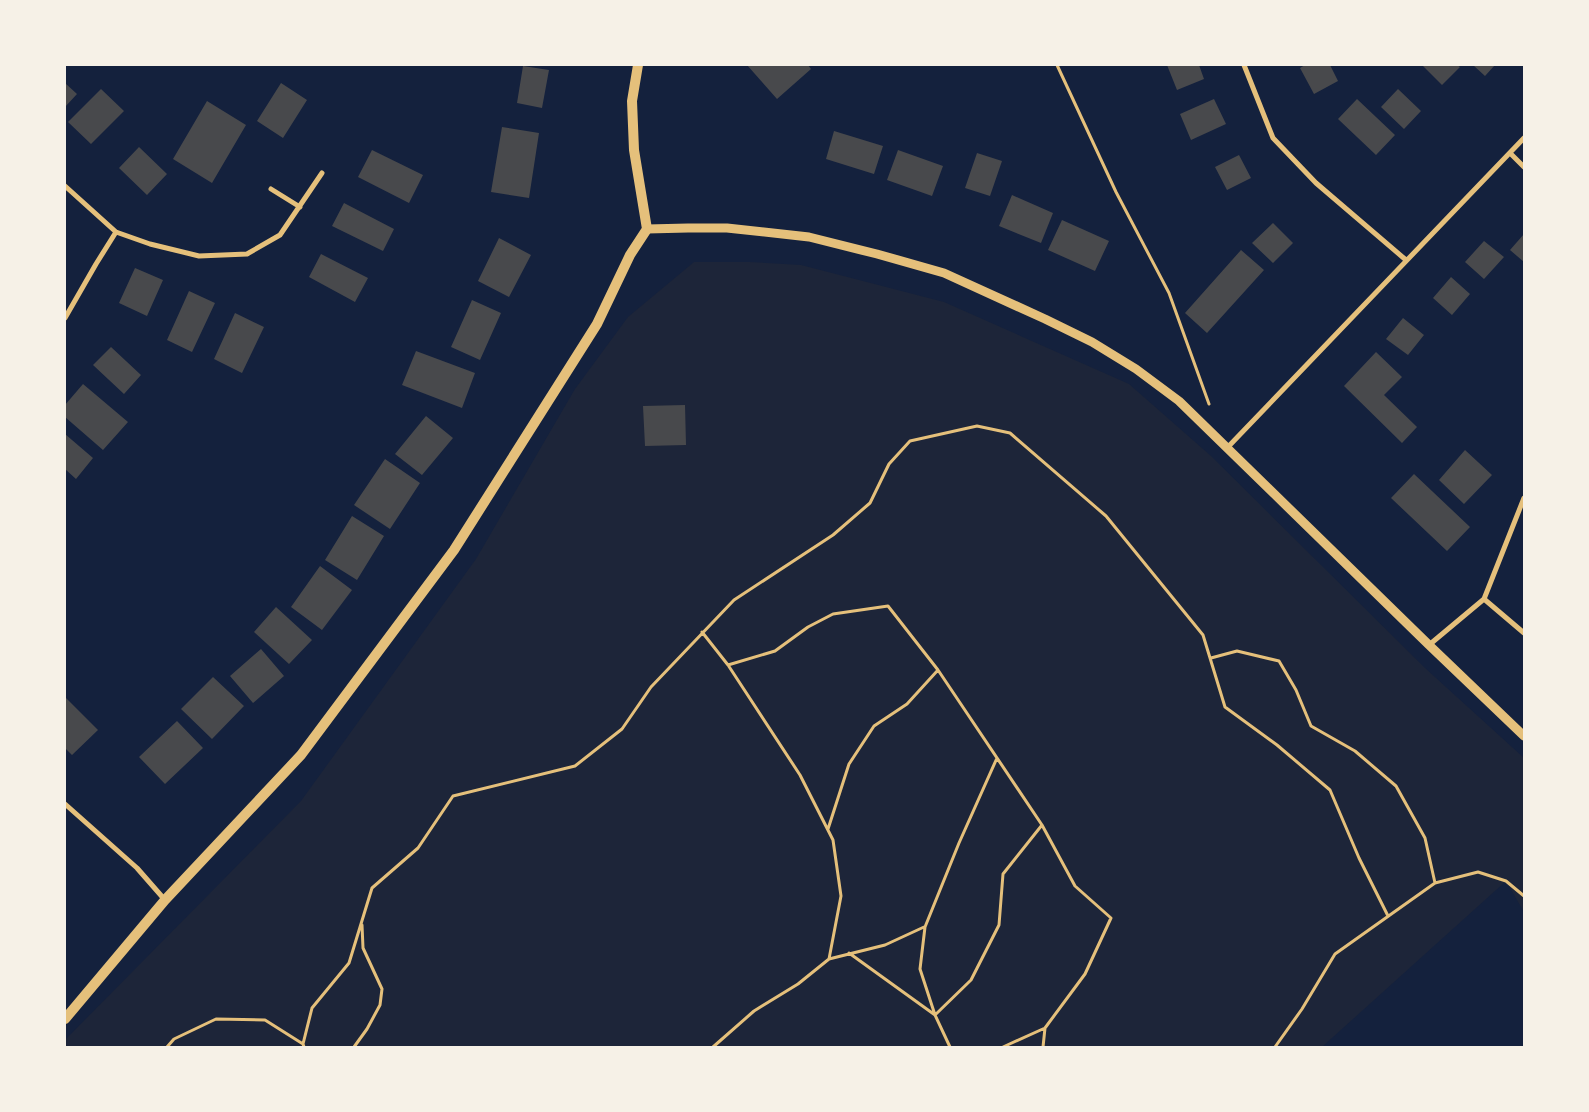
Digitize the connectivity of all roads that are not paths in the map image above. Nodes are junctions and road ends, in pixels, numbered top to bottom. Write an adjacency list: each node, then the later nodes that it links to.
1 (638, 65): 10 (main road)
2 (1244, 65): 12 (street)
3 (1524, 138): 4 (street)
4 (1510, 153): 5 (street); 12 (street)
5 (1524, 167)
6 (322, 173): 9 (street)
7 (65, 186): 11 (street)
8 (272, 189): 9 (street)
9 (300, 207): 11 (street)
10 (647, 230): 14 (street); 21 (main road)
11 (116, 232): 13 (street)
12 (1406, 260): 14 (street)
13 (65, 318)
14 (1227, 448): 18 (street)
15 (1524, 498): 16 (street)
16 (1484, 599): 17 (street); 18 (street)
17 (1524, 633)
18 (1428, 645): 19 (street)
19 (1524, 736)
20 (65, 804): 21 (street)
21 (165, 900): 22 (main road)
22 (65, 1019)

